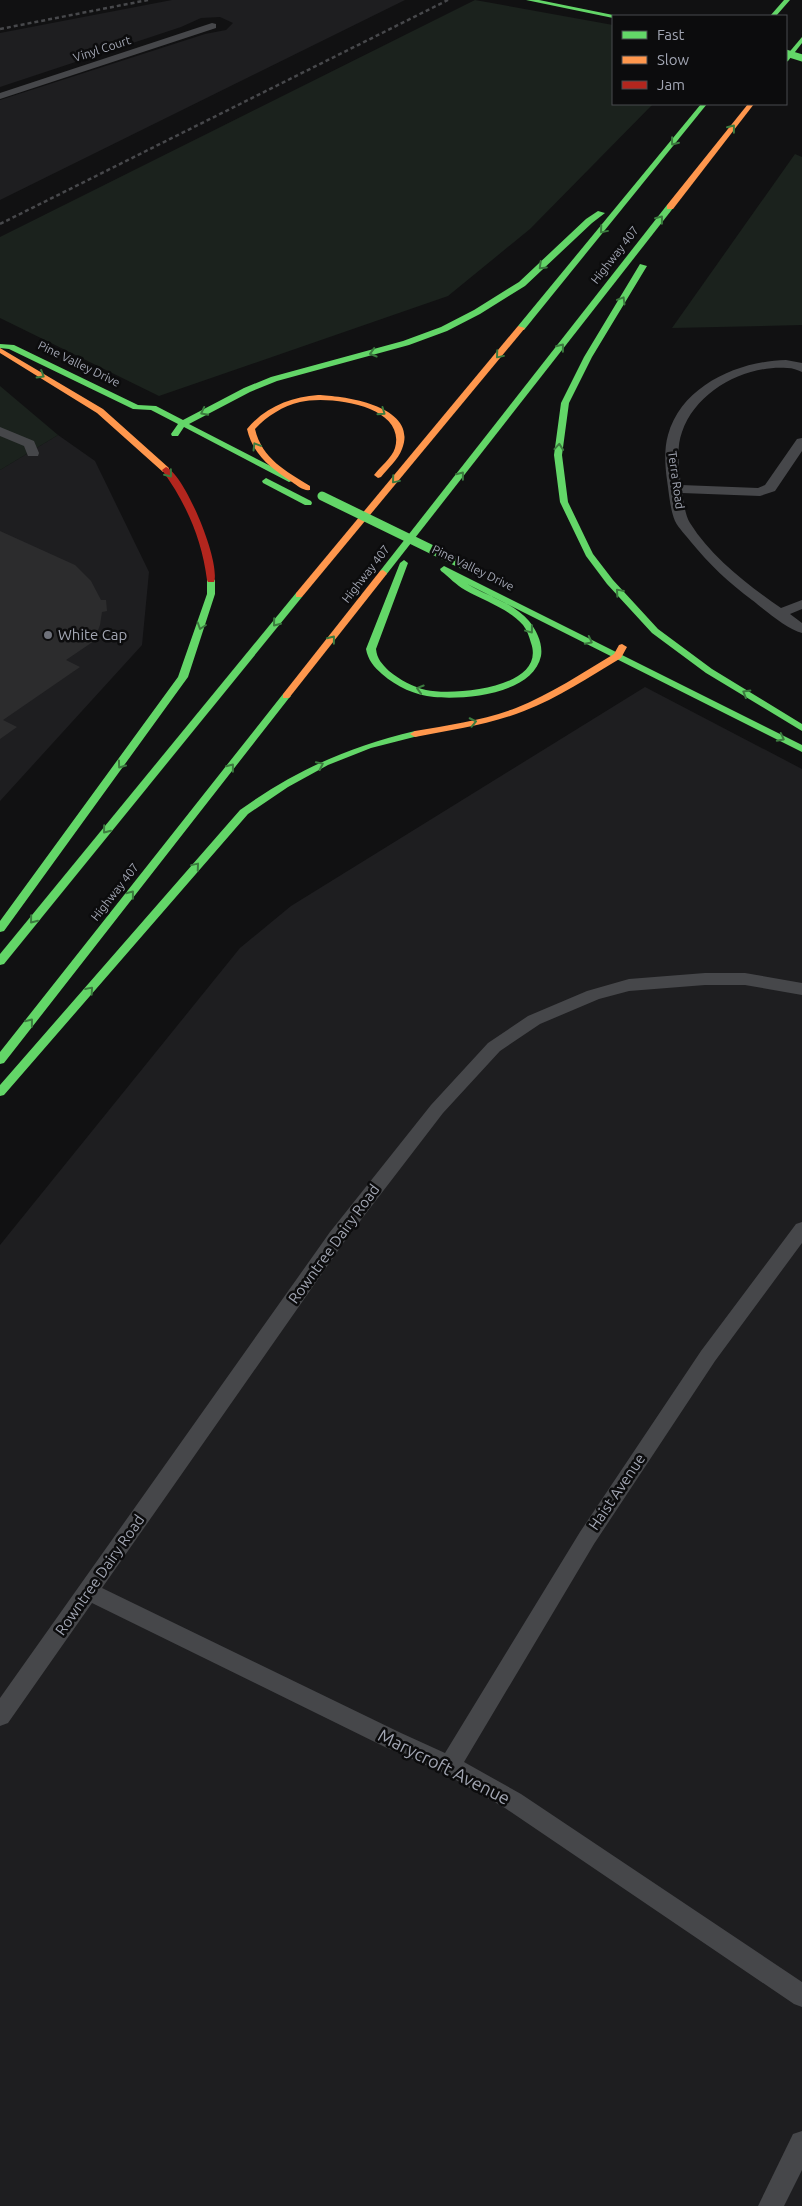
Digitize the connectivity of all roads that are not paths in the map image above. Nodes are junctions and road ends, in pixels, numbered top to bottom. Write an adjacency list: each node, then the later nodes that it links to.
1 (529, 0): 3 (main road)
2 (787, 0): 4 (main road)
3 (612, 15)
4 (774, 15)
5 (212, 26): 10 (street, Vinyl Court)
6 (802, 39): 9 (main road)
7 (787, 53): 8 (main road, bridge)
8 (802, 58)
9 (787, 59)
10 (0, 96)
11 (703, 105): 14 (main road, Highway 407, one-way to 14)
12 (750, 105): 13 (main road, Highway 407, one-way to 12)
13 (692, 179): 15 (main road); 34 (main road, Highway 407, one-way to 13)
14 (634, 192): 22 (main road, one-way to 22); 39 (main road, Highway 407, one-way to 39)
15 (685, 207)
16 (648, 259): 49 (main road, one-way to 16)
17 (0, 336): 18 (main road, Pine Valley Drive)
18 (4, 348): 20 (main road, Pine Valley Drive); 52 (main road, one-way to 52)
19 (802, 368): 30 (street, Terra Road)
20 (136, 407): 21 (main road, Pine Valley Drive); 22 (main road, Pine Valley Drive)
21 (146, 419)
22 (182, 424): 24 (main road); 29 (main road, Pine Valley Drive)
23 (0, 431): 26 (street)
24 (176, 434)
25 (802, 442): 30 (street)
26 (33, 452)
27 (255, 476): 31 (main road)
28 (373, 483): 29 (main road, one-way to 28)
29 (307, 488): 40 (main road, Pine Valley Drive, bridge)
30 (676, 489): 44 (street, Terra Road)
31 (312, 505)
32 (358, 505): 39 (main road)
33 (349, 523): 35 (main road)
34 (420, 528): 41 (main road, one-way to 34); 55 (main road, Highway 407, one-way to 34)
35 (365, 531)
36 (391, 544): 37 (main road, Pine Valley Drive)
37 (409, 552)
38 (440, 567): 41 (main road)
39 (318, 572): 53 (main road, Highway 407, one-way to 53)
40 (484, 575)
41 (464, 581): 46 (main road, Pine Valley Drive, one-way to 46)
42 (514, 590): 46 (main road, Pine Valley Drive)
43 (802, 604): 44 (street)
44 (779, 614): 45 (street, Terra Road)
45 (802, 629)
46 (620, 651): 47 (main road, Pine Valley Drive); 51 (main road, Pine Valley Drive, one-way to 51); 56 (main road, one-way to 46)
47 (674, 672)
48 (734, 700): 50 (main road)
49 (802, 728)
50 (802, 733)
51 (802, 749)
52 (0, 929)
53 (0, 961)
54 (802, 989): 58 (street, Rowntree Dairy Road)
55 (0, 1060)
56 (0, 1092)
57 (802, 1229): 60 (street, Haist Avenue)
58 (88, 1591): 59 (street, Rowntree Dairy Road); 60 (street, Marycroft Avenue)
59 (0, 1716)
60 (450, 1765): 61 (street, Marycroft Avenue)
61 (802, 1996)
62 (802, 2143): 63 (street)
63 (771, 2206)

